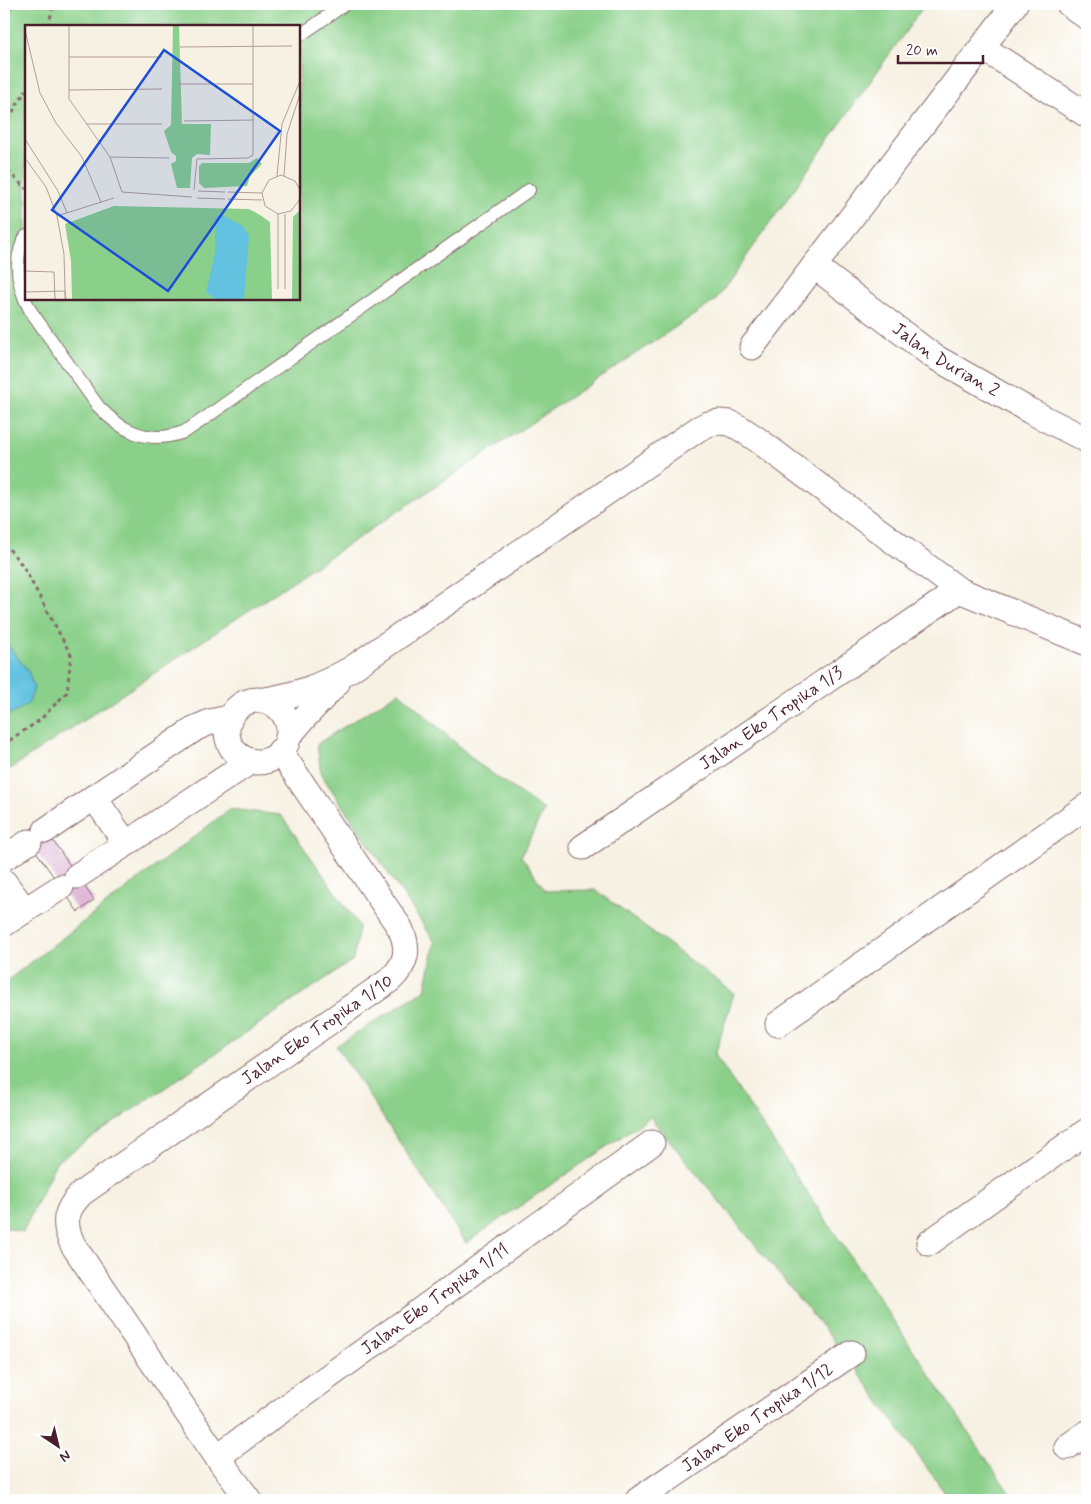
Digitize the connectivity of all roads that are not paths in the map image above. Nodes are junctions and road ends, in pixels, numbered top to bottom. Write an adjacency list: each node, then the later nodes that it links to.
1 (345, 4): 5 (lane)
2 (1015, 4): 6 (street)
3 (1069, 4): 4 (street)
4 (1087, 16)
5 (300, 35)
6 (982, 48): 7 (street); 10 (street)
7 (1087, 115)
8 (529, 190): 11 (lane)
9 (25, 239): 12 (lane)
10 (814, 266): 13 (street); 14 (street, Jalan Durian 2)
11 (25, 300)
12 (25, 300)
13 (752, 347)
14 (1087, 440)
15 (959, 590): 16 (street); 17 (street); 25 (street, Jalan Eko Tropika 1/3)
16 (1087, 643)
17 (351, 669): 18 (street); 20 (street)
18 (264, 700): 19 (street); 20 (street)
19 (229, 718): 21 (street); 22 (street)
20 (284, 744): 21 (street); 37 (street, Jalan Eko Tropika 1/10)
21 (251, 761): 24 (street)
22 (94, 797): 24 (street); 26 (street)
23 (1087, 806): 30 (street)
24 (126, 844): 28 (street)
25 (582, 846)
26 (4, 858)
27 (4, 882): 28 (street)
28 (25, 910): 29 (street)
29 (4, 924)
30 (778, 1024)
31 (1087, 1131): 33 (street)
32 (652, 1142): 37 (street, Jalan Eko Tropika 1/11)
33 (929, 1243)
34 (852, 1353): 39 (street, Jalan Eko Tropika 1/12)
35 (1087, 1433): 36 (street)
36 (1067, 1447)
37 (217, 1456): 38 (street)
38 (249, 1500)
39 (638, 1500)

